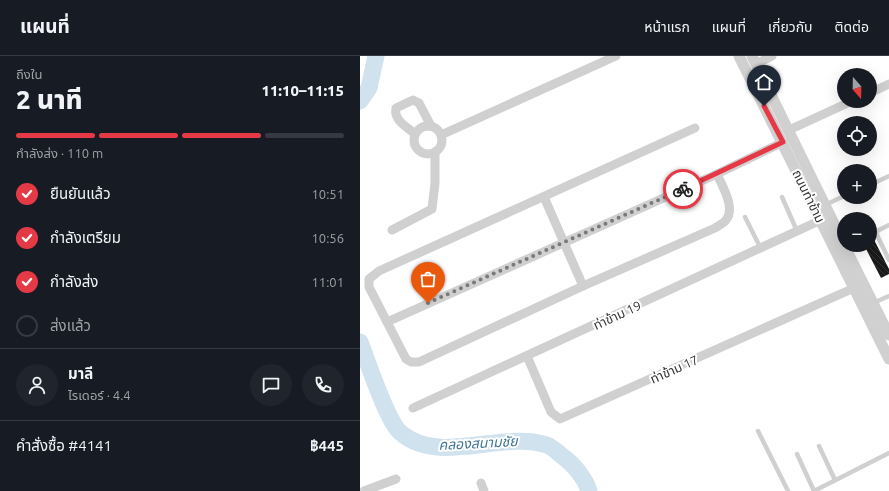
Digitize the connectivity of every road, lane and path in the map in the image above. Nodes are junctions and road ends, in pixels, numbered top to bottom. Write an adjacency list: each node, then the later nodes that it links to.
1 (616, 56): 12 (street)
2 (739, 56): 13 (street, ถนนท่าข้าม)
3 (772, 56): 4 (street)
4 (754, 60): 10 (street, ถนนท่าข้าม)
5 (889, 84): 6 (street)
6 (877, 89)
7 (837, 108): 10 (street)
8 (431, 126): 11 (street); 11 (street); 12 (street)
9 (695, 128): 18 (street)
10 (789, 130): 21 (street, ถนนท่าข้าม)
11 (415, 134): 14 (street)
12 (441, 135): 14 (street)
13 (783, 142): 15 (street); 23 (street, ถนนท่าข้าม)
14 (434, 152): 25 (street)
15 (717, 174): 28 (street); 32 (street)
16 (889, 176): 17 (lane)
17 (877, 182)
18 (544, 197): 28 (street); 36 (street)
19 (782, 197): 27 (lane)
20 (837, 199): 21 (lane)
21 (825, 205): 26 (street, ถนนท่าข้าม)
22 (746, 217): 29 (lane)
23 (821, 220): 27 (street, ท่าข้าม 19); 33 (street, ถนนท่าข้าม)
24 (889, 225): 31 (lane)
25 (392, 230)
26 (837, 230)
27 (797, 231): 29 (street, ท่าข้าม 19)
28 (564, 242): 32 (street); 36 (street)
29 (761, 249): 38 (street, ท่าข้าม 19)
30 (848, 252): 35 (street, ถนนท่าข้าม)
31 (889, 260)
32 (583, 286): 36 (street)
33 (854, 288): 38 (street, ท่าข้าม 17); 39 (street, ถนนท่าข้าม)
34 (889, 296): 35 (lane)
35 (873, 303): 37 (street, ถนนท่าข้าม)
36 (387, 322)
37 (889, 335)
38 (527, 356): 40 (street, ท่าข้าม 19)
39 (889, 359)
40 (413, 408)
41 (758, 431): 48 (lane)
42 (819, 446): 46 (lane)
43 (889, 453): 46 (lane)
44 (797, 454): 49 (lane)
45 (396, 479): 47 (street)
46 (835, 480): 49 (lane)
47 (364, 491)
48 (788, 491)
49 (814, 491)

